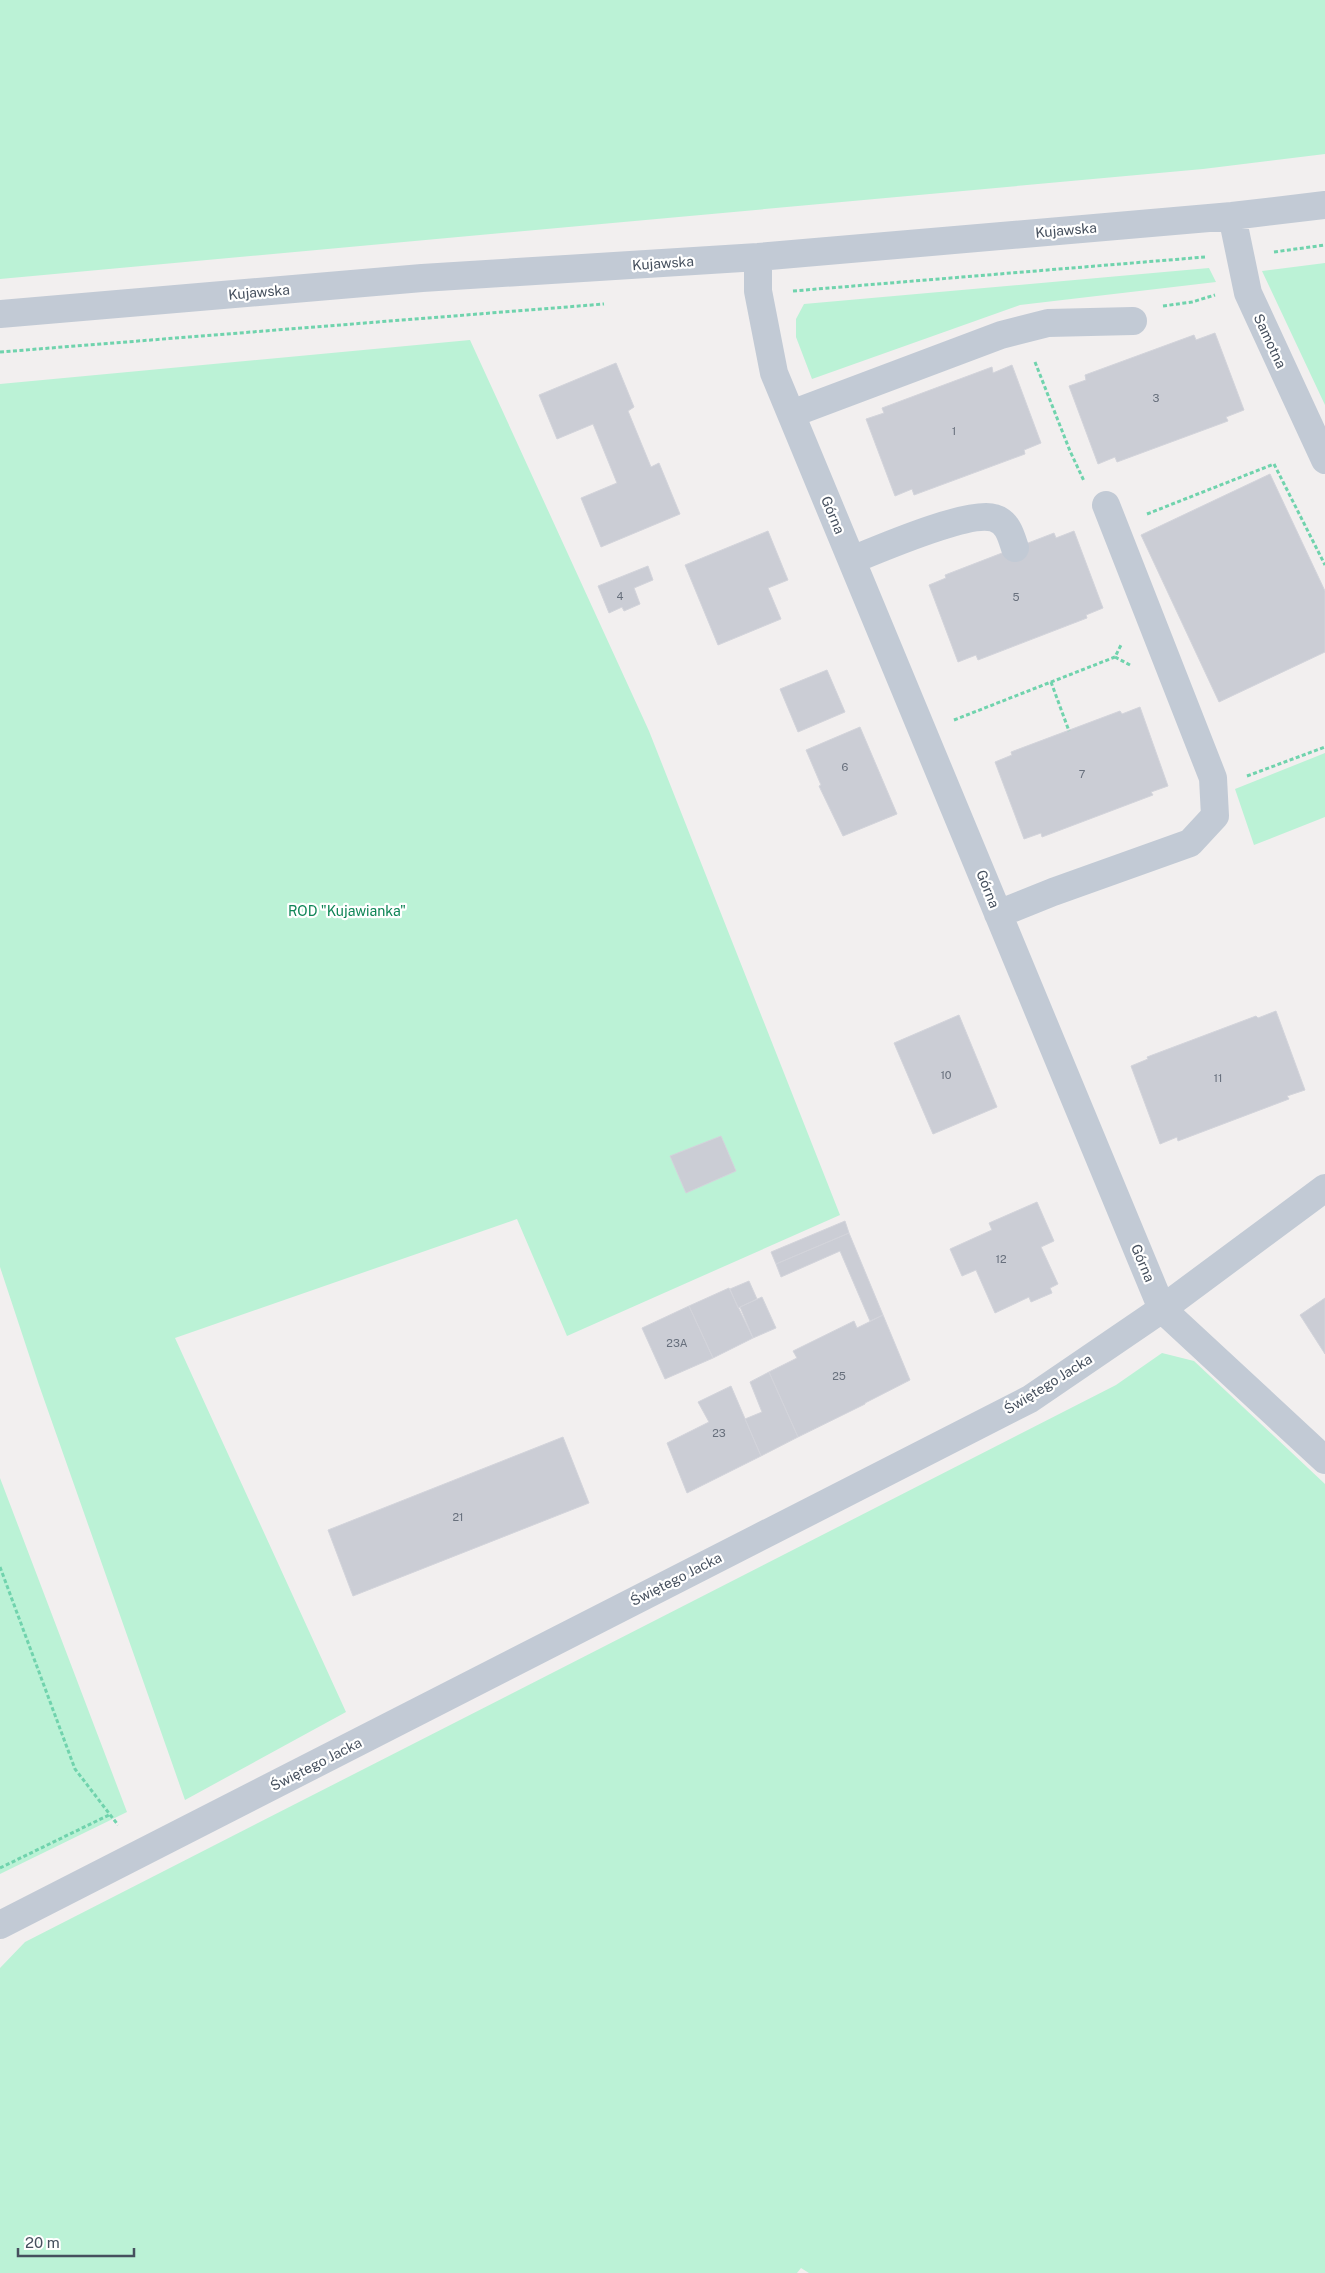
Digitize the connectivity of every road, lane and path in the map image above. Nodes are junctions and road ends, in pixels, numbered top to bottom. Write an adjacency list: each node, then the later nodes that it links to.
1 (1325, 205): 2 (street, Kujawska)
2 (1232, 216): 4 (street, Samotna); 5 (street, Kujawska)
3 (1325, 245): 4 (path)
4 (1240, 254): 6 (path); 14 (street, Samotna)
5 (758, 257): 6 (street, Górna); 9 (street, Kujawska)
6 (758, 291): 13 (street, Górna)
7 (1217, 294): 10 (path)
8 (612, 303): 12 (path)
9 (0, 314)
10 (1144, 314): 11 (street)
11 (1026, 329): 13 (street); 15 (path)
12 (0, 352)
13 (791, 414): 17 (street, Górna)
14 (1325, 460)
15 (1110, 516): 18 (path); 19 (street)
16 (1015, 548): 17 (street)
17 (852, 560): 25 (street, Górna)
18 (1325, 565)
19 (1142, 599): 20 (path); 24 (street)
20 (1051, 682): 21 (path); 22 (path)
21 (954, 720)
22 (1069, 731)
23 (1325, 747): 24 (path)
24 (1214, 788): 25 (street)
25 (998, 914): 27 (street, Górna)
26 (1325, 1188): 27 (street, Świętego Jacka)
27 (1162, 1308): 28 (street, Górna); 33 (street, Świętego Jacka)
28 (1325, 1460)
29 (0, 1567): 30 (path)
30 (111, 1814): 31 (path); 32 (path)
31 (122, 1832)
32 (0, 1868)
33 (0, 1926)

